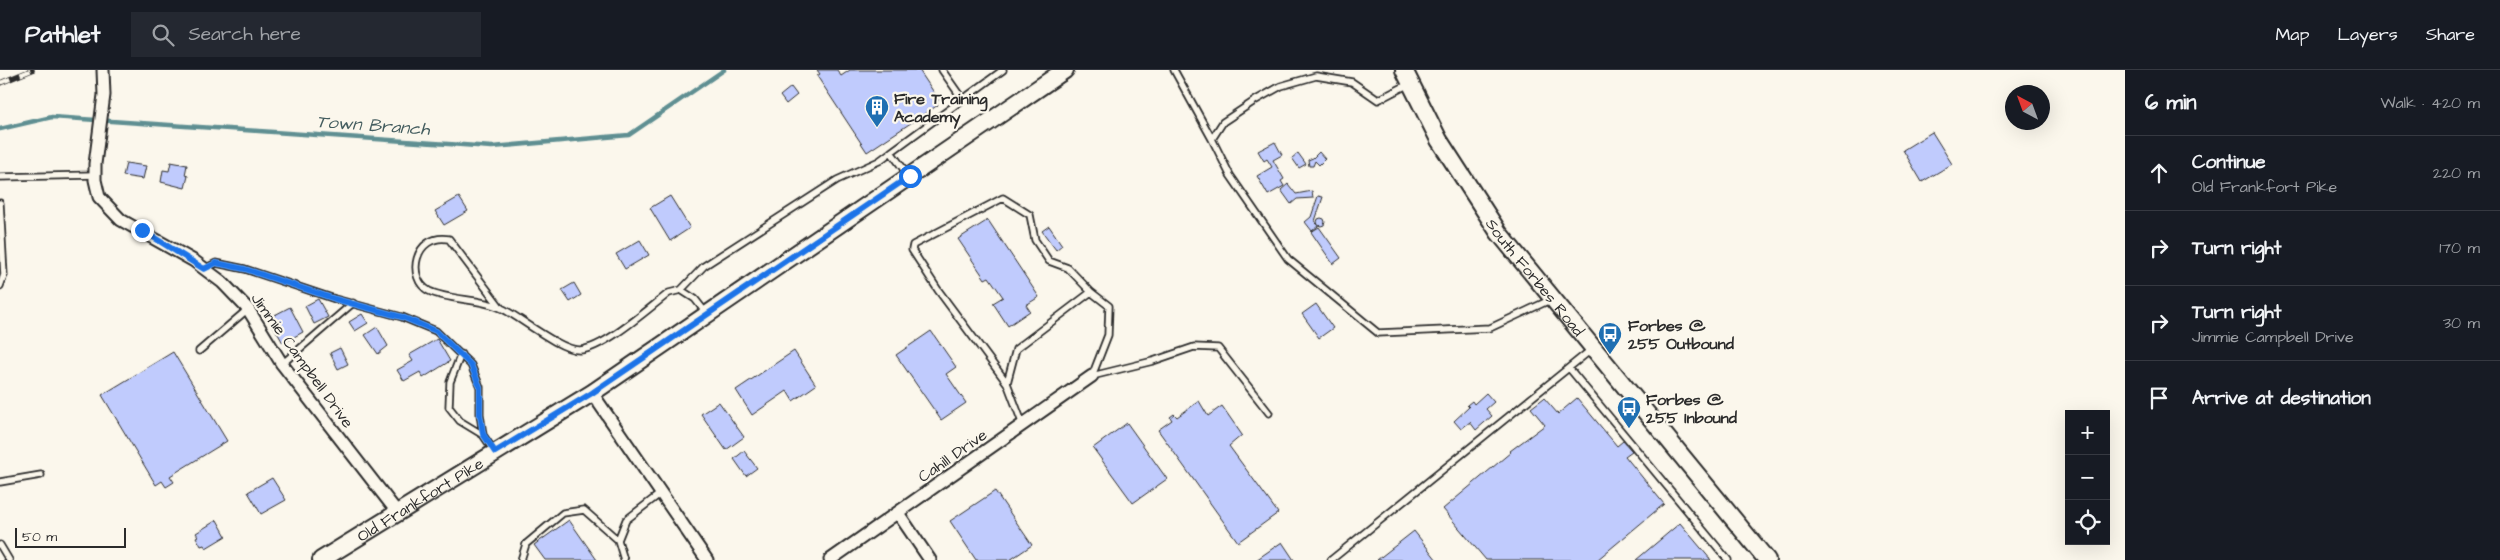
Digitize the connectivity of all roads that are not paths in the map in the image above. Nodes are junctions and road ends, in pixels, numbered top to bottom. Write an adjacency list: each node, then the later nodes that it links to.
1 (103, 70): 10 (street, Jimmie Campbell Drive)
2 (942, 70): 7 (lane)
3 (1003, 70): 7 (lane)
4 (1065, 70): 12 (main road, Old Frankfort Pike)
5 (1174, 70): 8 (lane)
6 (1407, 77): 8 (lane); 18 (main road, South Forbes Road)
7 (962, 100): 9 (lane)
8 (1212, 139): 18 (lane)
9 (891, 152): 12 (lane); 16 (lane)
10 (95, 175): 11 (lane); 14 (street, Jimmie Campbell Drive)
11 (0, 176)
12 (910, 176): 22 (main road, Old Frankfort Pike)
13 (0, 203): 15 (lane)
14 (204, 269): 19 (lane); 21 (street, Jimmie Campbell Drive)
15 (0, 286)
16 (681, 290): 20 (lane); 22 (lane)
17 (1091, 292): 28 (lane); 29 (lane); 29 (lane)
18 (1552, 299): 23 (main road, South Forbes Road)
19 (352, 303): 25 (lane); 26 (lane)
20 (501, 308): 20 (lane)
21 (248, 309): 24 (lane); 26 (street, Jimmie Campbell Drive)
22 (708, 314): 30 (main road, Old Frankfort Pike)
23 (1592, 348): 27 (lane); 51 (main road, South Forbes Road)
24 (199, 351)
25 (461, 354): 33 (lane); 33 (lane)
26 (282, 364): 38 (street, Jimmie Campbell Drive)
27 (1569, 368): 49 (lane); 50 (lane)
28 (1092, 376): 31 (lane); 32 (street, Cahill Drive)
29 (1007, 382): 32 (lane)
30 (592, 393): 34 (main road, Old Frankfort Pike); 37 (street)
31 (1269, 413)
32 (1022, 425): 39 (street, Cahill Drive)
33 (483, 434): 34 (lane)
34 (495, 452): 38 (main road, Old Frankfort Pike)
35 (41, 475): 36 (lane)
36 (0, 482)
37 (661, 493): 40 (lane); 46 (street)
38 (397, 512): 43 (main road, Old Frankfort Pike)
39 (898, 513): 47 (street, Cahill Drive); 48 (street)
40 (618, 540): 44 (lane); 45 (lane)
41 (0, 545): 42 (lane)
42 (9, 560)
43 (321, 560)
44 (521, 560)
45 (624, 560)
46 (708, 560)
47 (830, 560)
48 (930, 560)
49 (1331, 560)
50 (1728, 560)
51 (1767, 560)

